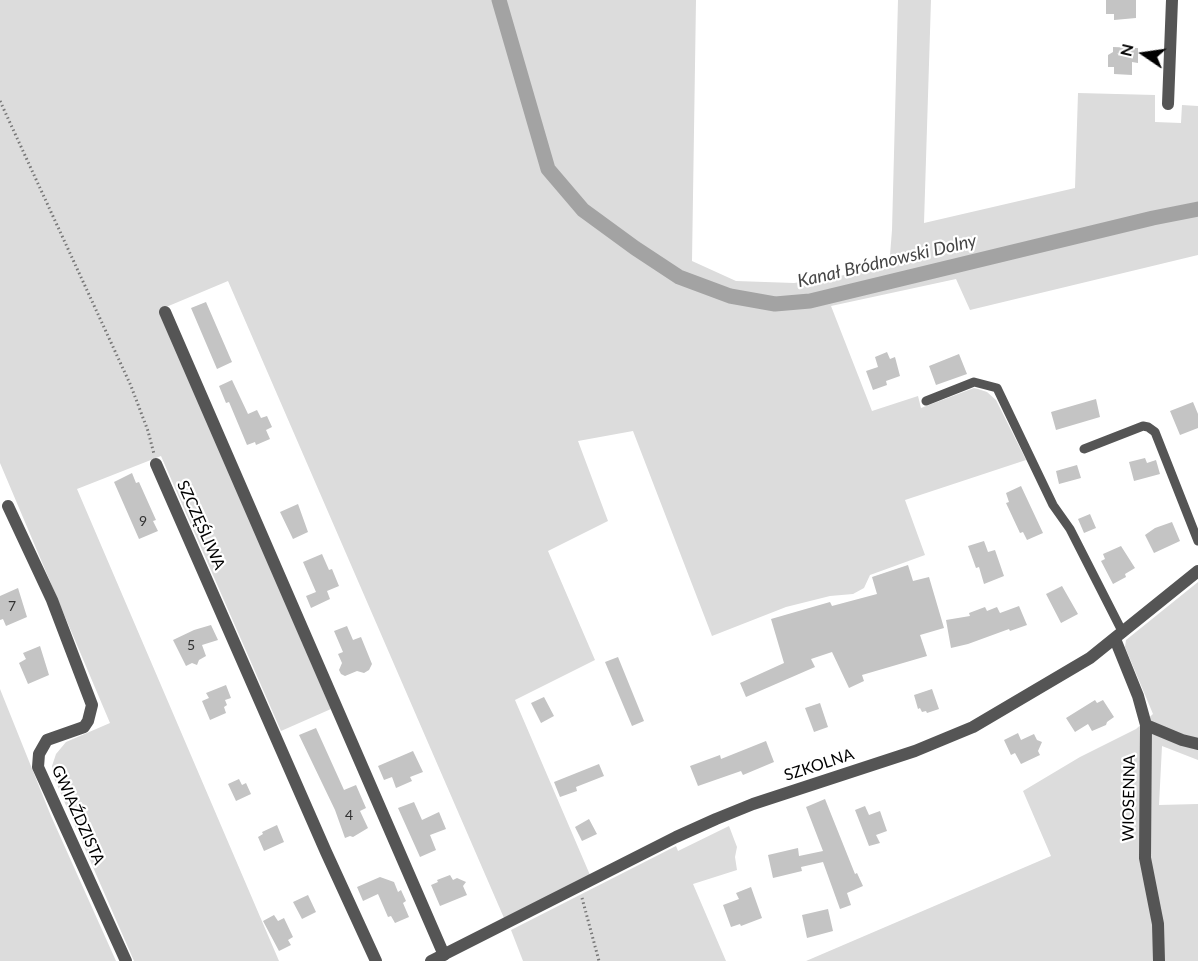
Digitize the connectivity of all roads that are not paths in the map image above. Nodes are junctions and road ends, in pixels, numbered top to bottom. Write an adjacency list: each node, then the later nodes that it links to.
1 (1172, 0): 2 (street)
2 (1168, 104)
3 (165, 312): 13 (street)
4 (926, 401): 10 (lane)
5 (1084, 449): 8 (lane)
6 (156, 464): 15 (street, SZCZĘŚLIWA)
7 (8, 506): 14 (street, GWIAŹDZISTA)
8 (1198, 541)
9 (1198, 572): 10 (street, SZKOLNA)
10 (1119, 636): 11 (street, WIOSENNA); 13 (street, SZKOLNA)
11 (1146, 725): 12 (street); 17 (street, WIOSENNA)
12 (1198, 744)
13 (444, 955): 16 (street, SZKOLNA)
14 (126, 961)
15 (376, 961)
16 (431, 961)
17 (1159, 961)

